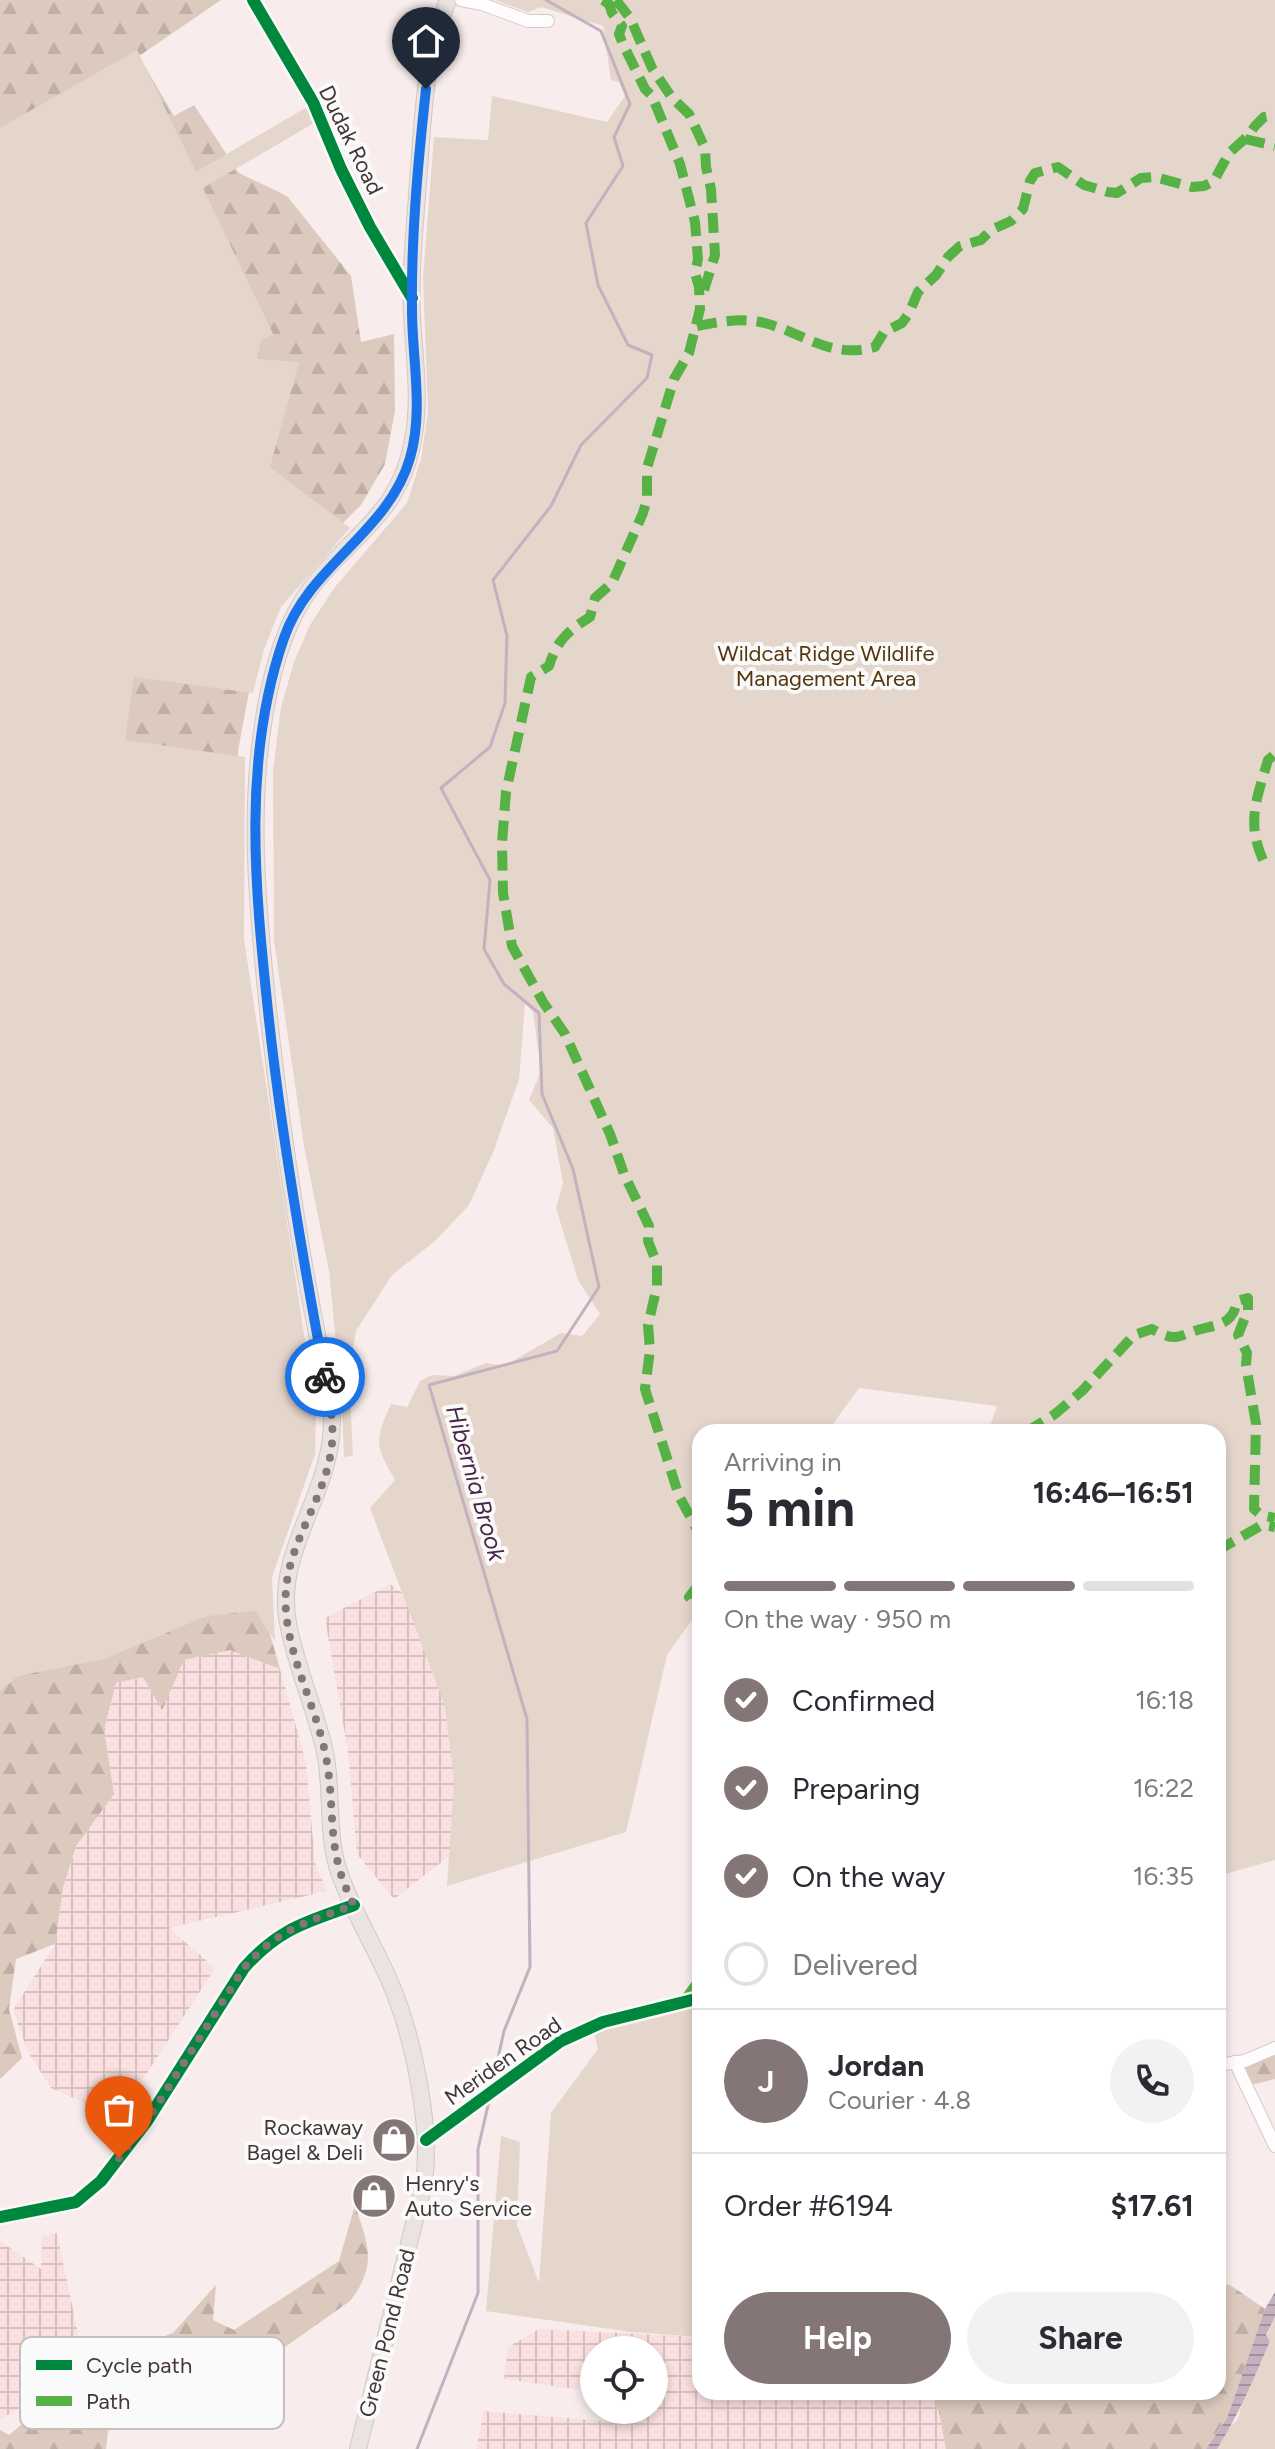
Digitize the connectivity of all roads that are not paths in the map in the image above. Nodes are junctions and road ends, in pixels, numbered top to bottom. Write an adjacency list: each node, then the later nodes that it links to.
1 (253, 0): 5 (street, Dudak Road)
2 (448, 0): 5 (main road, Green Pond Road)
3 (461, 0): 4 (street)
4 (548, 21)
5 (412, 298): 6 (main road, Green Pond Road)
6 (354, 1905): 11 (main road, Green Pond Road); 13 (street)
7 (692, 2000): 11 (street, Meriden Road)
8 (1275, 2048): 9 (street)
9 (1235, 2062): 10 (street); 12 (street)
10 (1226, 2064)
11 (426, 2140): 14 (main road, Green Pond Road)
12 (1275, 2146)
13 (0, 2217)
14 (358, 2449)

